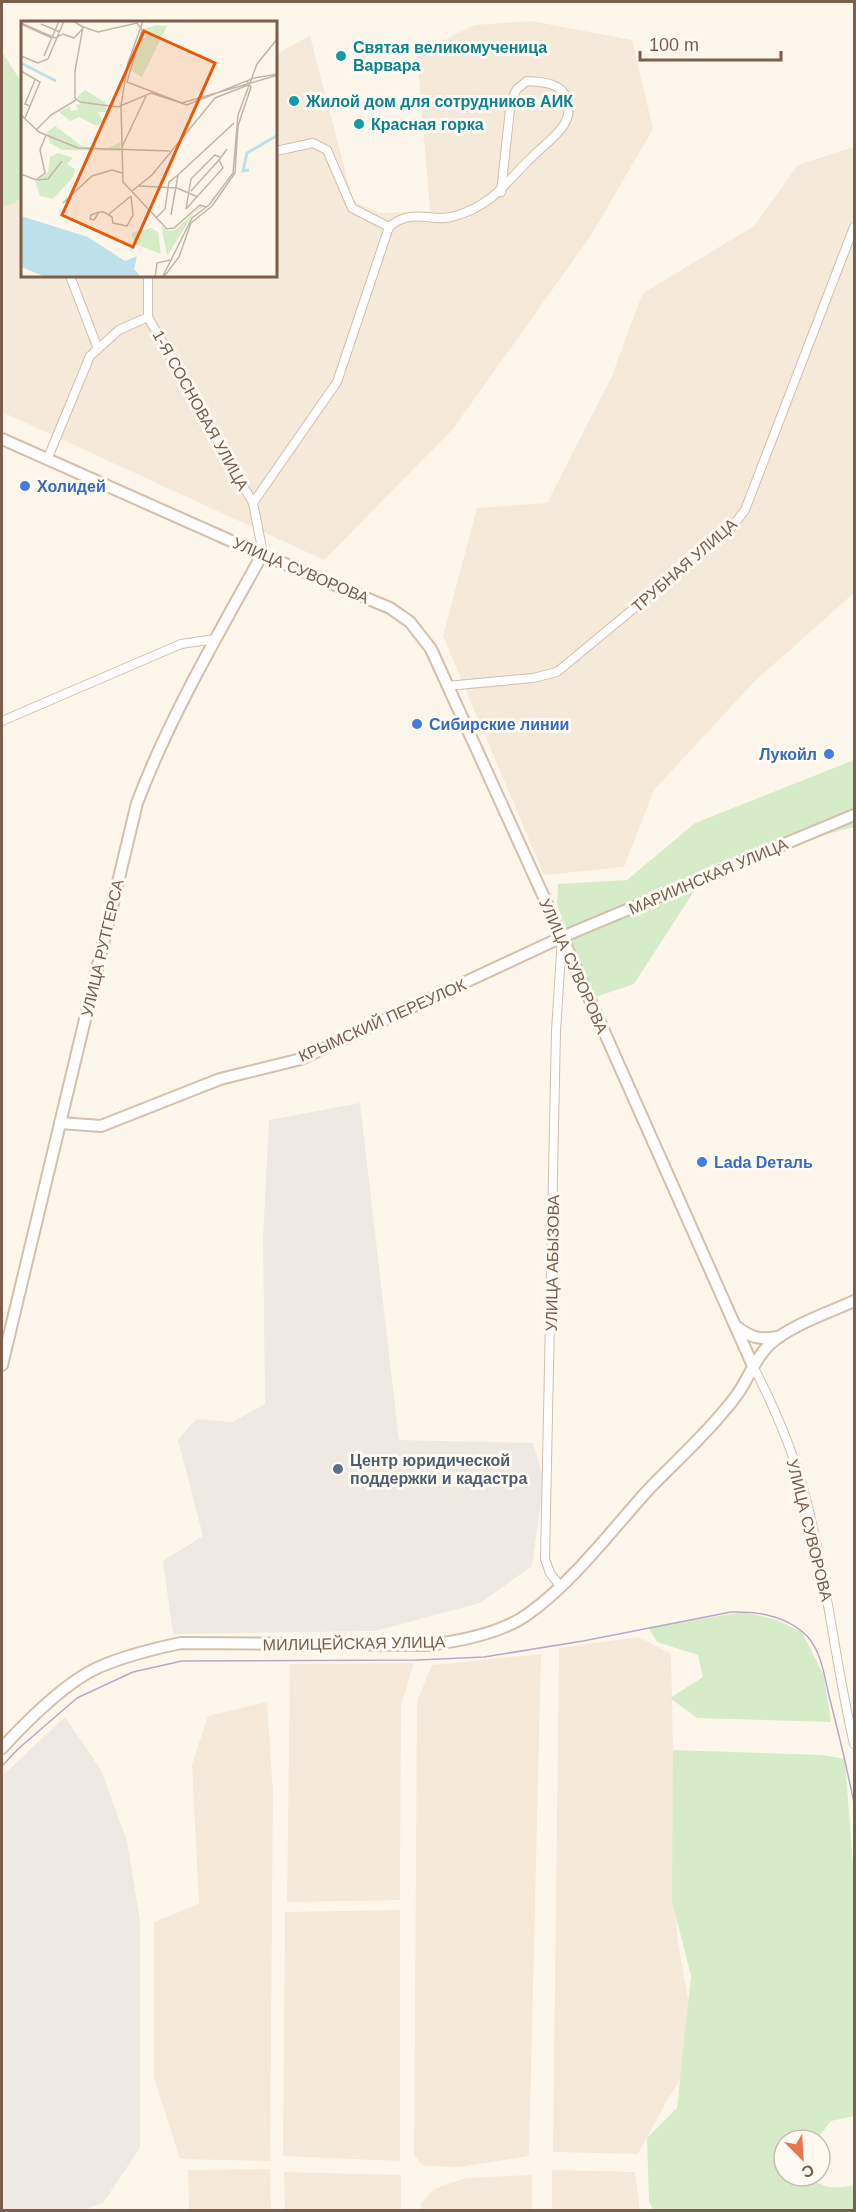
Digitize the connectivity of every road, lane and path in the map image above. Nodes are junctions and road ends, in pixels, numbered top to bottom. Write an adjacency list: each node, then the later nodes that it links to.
1 (278, 150): 3 (street)
2 (501, 192): 2 (street); 3 (street)
3 (389, 227): 11 (street)
4 (855, 227): 14 (street, ТРУБНАЯ УЛИЦА)
5 (71, 278): 8 (street)
6 (148, 278): 7 (street)
7 (148, 317): 8 (street); 11 (street, 1-Я СОСНОВАЯ УЛИЦА)
8 (98, 349): 10 (street)
9 (2, 439): 10 (main road, УЛИЦА СУВОРОВА)
10 (47, 460): 12 (main road, УЛИЦА СУВОРОВА)
11 (253, 503): 12 (street, 1-Я СОСНОВАЯ УЛИЦА)
12 (264, 553): 13 (main road, УЛИЦА РУТГЕРСА); 14 (main road, УЛИЦА СУВОРОВА)
13 (215, 639): 15 (street); 18 (main road, УЛИЦА РУТГЕРСА)
14 (447, 686): 17 (main road, УЛИЦА СУВОРОВА)
15 (2, 721)
16 (855, 814): 17 (main road, МАРИИНСКАЯ УЛИЦА)
17 (562, 937): 18 (main road, КРЫМСКИЙ ПЕРЕУЛОК); 20 (main road, УЛИЦА СУВОРОВА); 24 (street, УЛИЦА АБЫЗОВА)
18 (60, 1123): 22 (main road, УЛИЦА РУТГЕРСА)
19 (855, 1301): 21 (main road)
20 (734, 1324): 21 (main road); 23 (main road, УЛИЦА СУВОРОВА)
21 (779, 1337): 23 (main road, МИЛИЦЕЙСКАЯ УЛИЦА)
22 (2, 1365)
23 (753, 1366): 24 (main road, МИЛИЦЕЙСКАЯ УЛИЦА); 25 (street, УЛИЦА СУВОРОВА)
24 (560, 1586): 26 (main road, МИЛИЦЕЙСКАЯ УЛИЦА)
25 (855, 1744)
26 (2, 1748)

